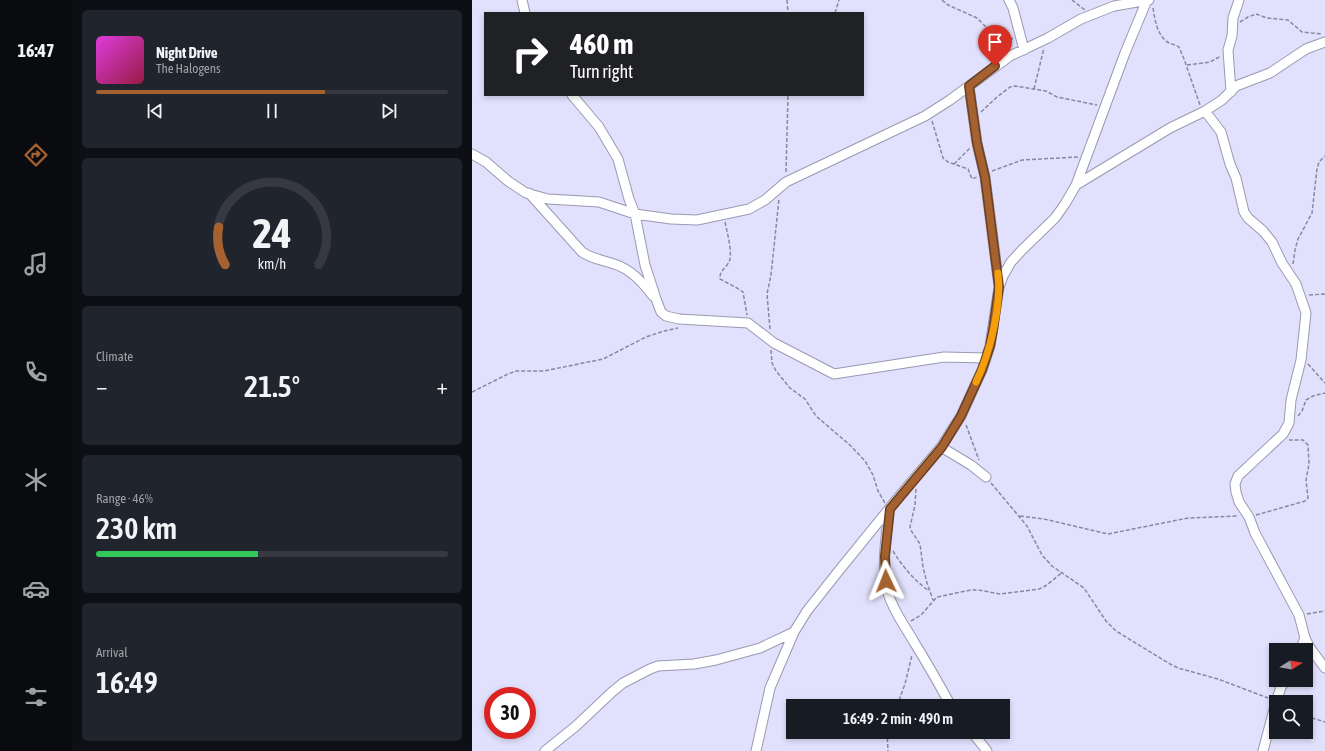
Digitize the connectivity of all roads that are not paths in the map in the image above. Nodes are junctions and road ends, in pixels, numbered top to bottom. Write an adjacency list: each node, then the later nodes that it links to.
1 (522, 0): 5 (street)
2 (1009, 0): 7 (street)
3 (1240, 0): 9 (street)
4 (1149, 2): 7 (street); 13 (street)
5 (524, 12)
6 (1325, 42): 9 (street)
7 (1023, 46): 8 (street)
8 (969, 86): 15 (street); 16 (street)
9 (1231, 92): 11 (street)
10 (573, 96): 15 (street)
11 (1205, 112): 13 (street); 23 (street)
12 (472, 154): 14 (street)
13 (1076, 185): 16 (street)
14 (529, 193): 15 (street); 17 (street)
15 (635, 214): 17 (street)
16 (999, 287): 18 (street)
17 (656, 300): 18 (street)
18 (986, 358): 19 (street)
19 (942, 447): 20 (street); 21 (street)
20 (986, 477)
21 (890, 509): 22 (street); 26 (street)
22 (794, 632): 29 (street); 30 (street)
23 (1305, 638): 24 (street); 25 (street)
24 (1303, 643)
25 (1325, 668)
26 (947, 699)
27 (1269, 728): 32 (street)
28 (978, 739): 31 (street)
29 (545, 751)
30 (756, 751)
31 (987, 751)
32 (1263, 751)

